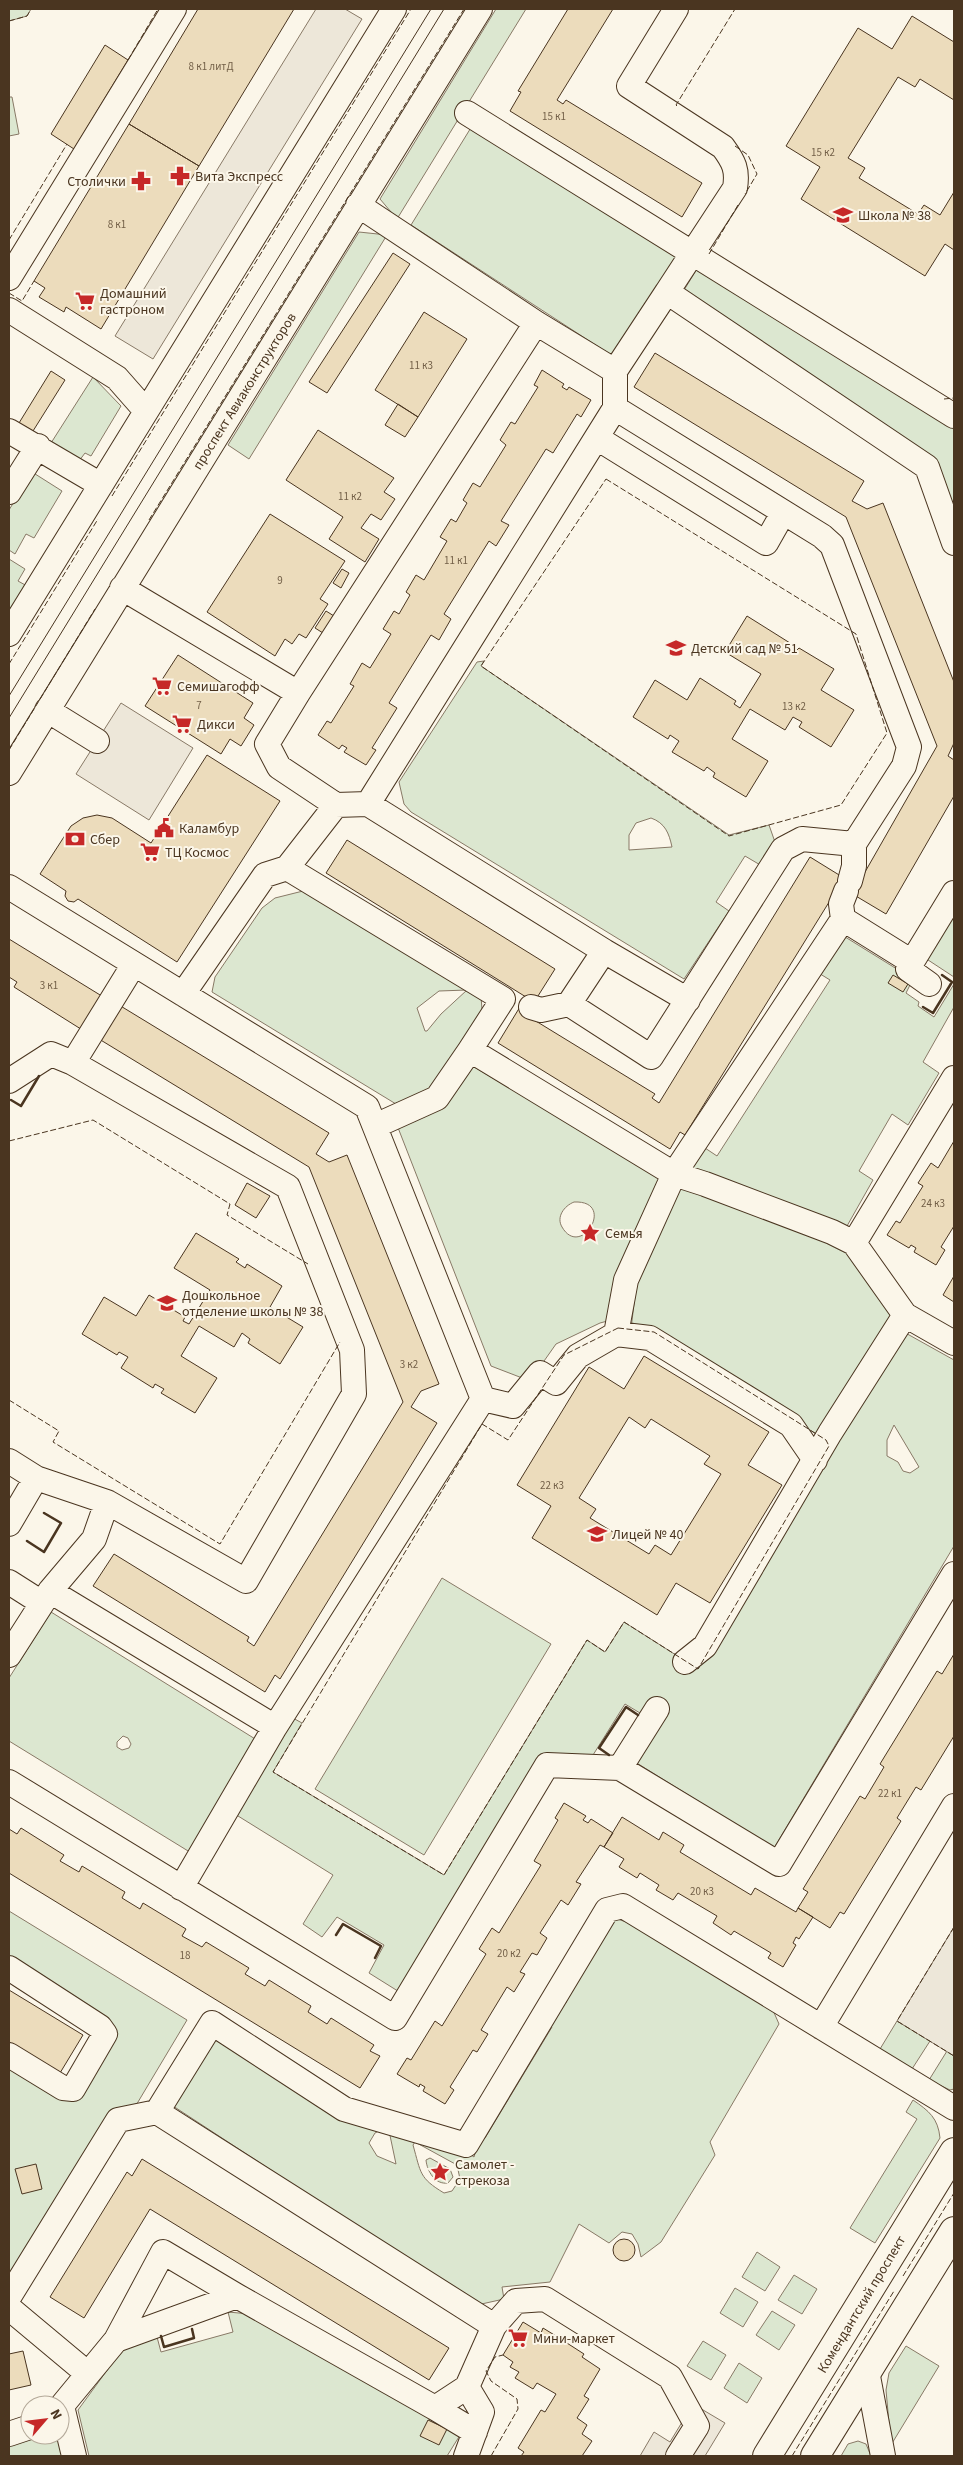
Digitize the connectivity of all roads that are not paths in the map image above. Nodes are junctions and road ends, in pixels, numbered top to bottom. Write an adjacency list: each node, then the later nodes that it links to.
1 (174, 9): 8 (street)
2 (392, 9): 14 (street)
3 (480, 9): 6 (street, проспект Авиаконструкторов)
4 (676, 9): 7 (street)
5 (467, 113): 7 (street)
6 (358, 205): 11 (street); 23 (street, проспект Авиаконструкторов)
7 (693, 253): 9 (street); 15 (street)
8 (9, 278)
9 (667, 292): 12 (street); 22 (street)
10 (9, 310): 14 (street)
11 (536, 323): 12 (street); 25 (street)
12 (615, 371): 13 (street)
13 (615, 408): 17 (street); 21 (street)
14 (146, 411): 19 (street)
15 (954, 416)
16 (9, 431): 18 (street)
17 (597, 438): 21 (street); 29 (street)
18 (38, 446): 19 (street); 20 (street)
19 (101, 485): 24 (street)
20 (9, 492)
21 (783, 513): 31 (street)
22 (954, 543)
23 (122, 588): 25 (street); 26 (street, проспект Авиаконструкторов)
24 (9, 634)
25 (298, 693): 30 (street)
26 (47, 710): 27 (street); 28 (street, проспект Авиаконструкторов)
27 (97, 741)
28 (9, 774)
29 (368, 804): 30 (street); 36 (street)
30 (336, 805): 32 (street)
31 (854, 844): 35 (street); 41 (street)
32 (287, 868): 40 (street); 42 (street)
33 (9, 887): 38 (street)
34 (954, 893): 37 (street)
35 (843, 919): 37 (street); 49 (street)
36 (604, 951): 41 (street); 43 (street)
37 (912, 962): 39 (street)
38 (134, 964): 40 (street); 45 (street)
39 (929, 984)
40 (183, 994): 48 (street)
41 (688, 1000): 43 (street)
42 (519, 1004): 43 (street); 44 (street)
43 (569, 1004)
44 (470, 1050): 48 (street); 49 (street)
45 (73, 1063): 47 (street); 58 (street)
46 (954, 1078): 50 (street)
47 (9, 1081)
48 (375, 1126): 54 (street)
49 (674, 1174): 50 (street); 52 (street)
50 (854, 1243): 51 (street)
51 (905, 1315): 53 (street); 55 (street)
52 (616, 1334): 54 (street); 55 (street)
53 (954, 1343)
54 (483, 1399): 66 (street)
55 (815, 1460): 64 (street)
56 (9, 1461): 57 (street)
57 (36, 1478): 58 (street); 59 (street)
58 (107, 1502): 62 (street)
59 (9, 1524)
60 (954, 1574): 67 (street)
61 (9, 1582): 62 (street)
62 (46, 1597): 63 (street); 66 (street)
63 (9, 1655)
64 (685, 1662)
65 (657, 1709): 67 (street)
66 (275, 1727): 70 (street)
67 (620, 1768): 70 (street)
68 (9, 1782): 70 (street)
69 (954, 1806): 72 (street)
70 (181, 1888)
71 (9, 1968): 73 (street)
72 (821, 2027): 74 (street); 75 (street)
73 (9, 2055)
74 (954, 2108)
75 (157, 2112): 79 (street); 81 (street)
76 (954, 2152): 93 (main road, Комендантский проспект)
77 (954, 2231): 83 (main road)
78 (237, 2296): 82 (street); 82 (street); 87 (street)
79 (9, 2297)
80 (9, 2308): 84 (street)
81 (494, 2326): 85 (street); 92 (street)
82 (116, 2340): 84 (street)
83 (867, 2370): 94 (main road); 95 (street)
84 (88, 2374): 86 (street)
85 (467, 2387): 87 (street); 88 (street)
86 (70, 2396)
87 (435, 2408): 88 (street)
88 (475, 2432): 91 (street)
89 (70, 2441): 90 (street)
90 (74, 2456)
91 (466, 2456)
92 (678, 2456)
93 (767, 2456)
94 (815, 2456)
95 (883, 2456)

